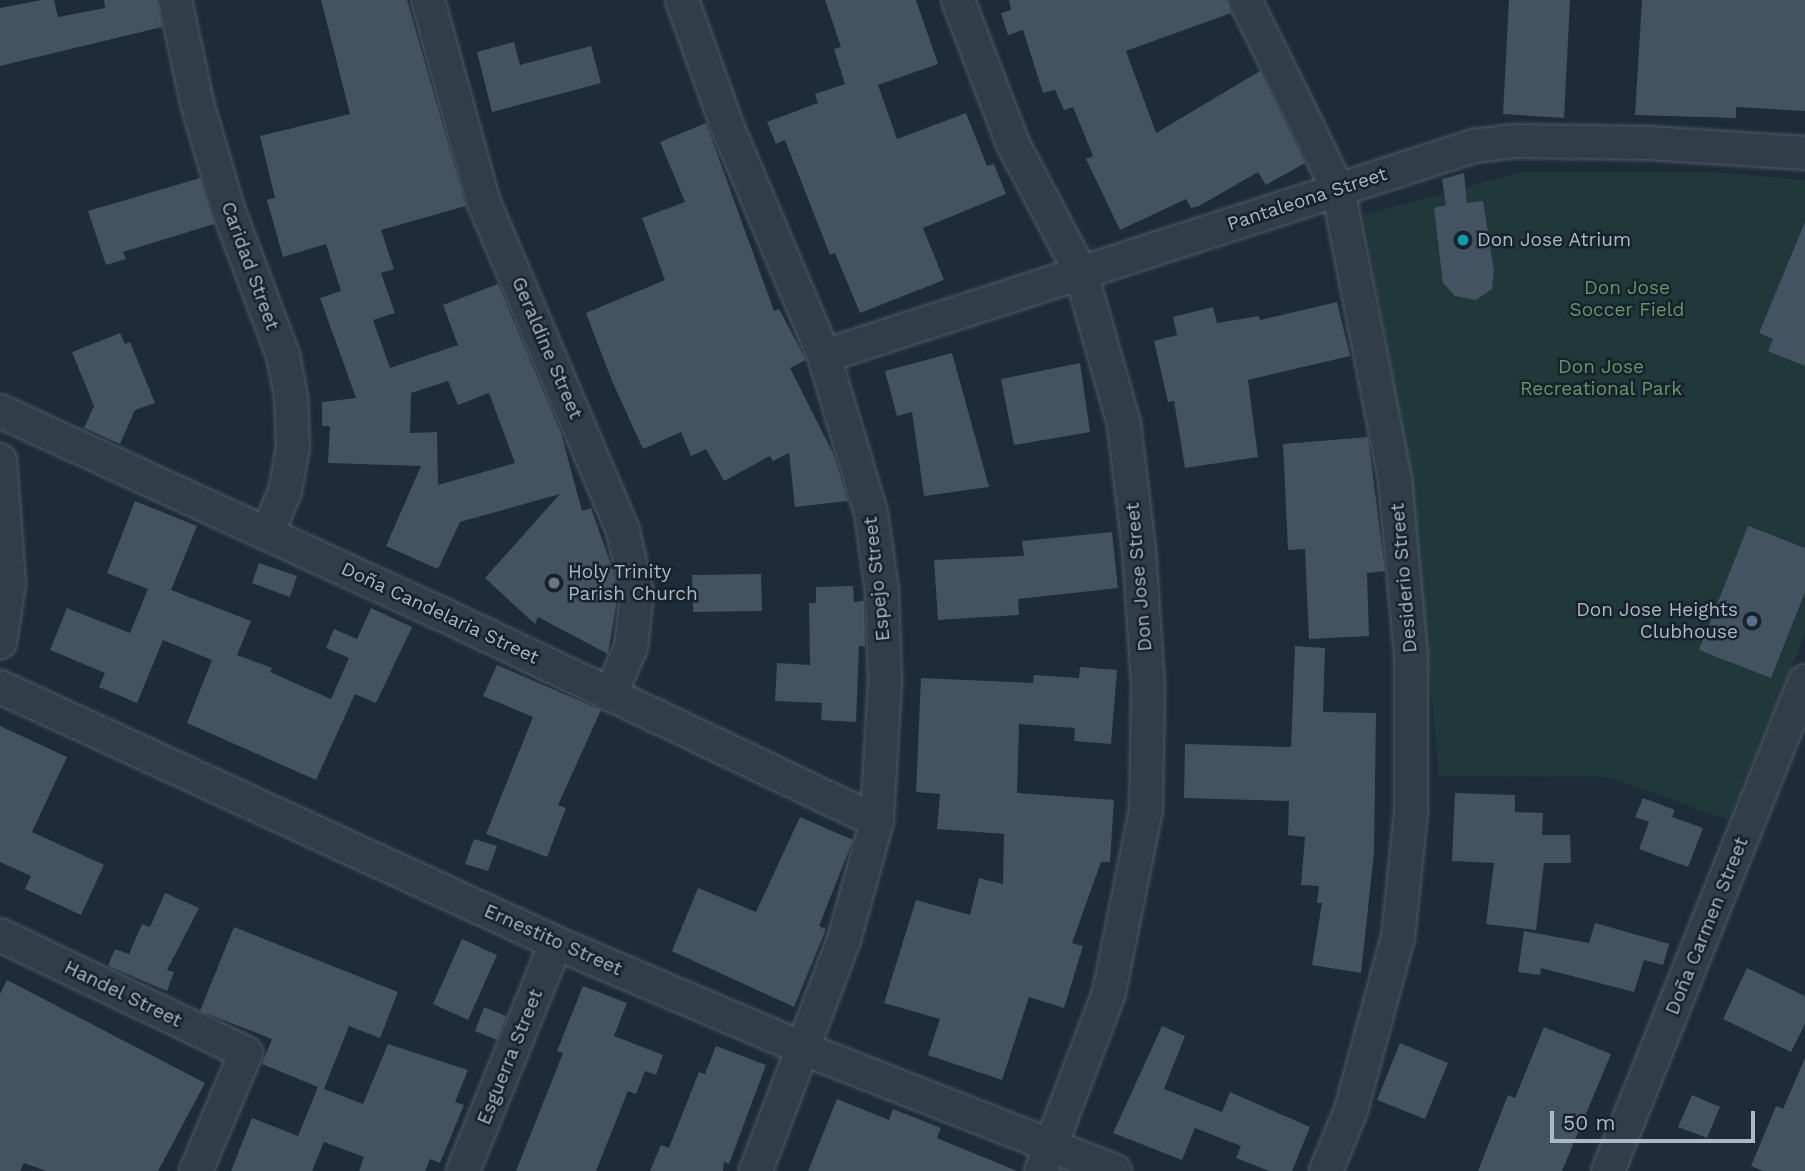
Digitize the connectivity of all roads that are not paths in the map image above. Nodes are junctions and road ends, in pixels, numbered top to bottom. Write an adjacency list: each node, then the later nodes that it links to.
1 (174, 0): 12 (street, Caridad Street)
2 (428, 0): 16 (street, Geraldine Street)
3 (682, 0): 9 (street, Espejo Street)
4 (958, 0): 8 (street, Don Jose Street)
5 (1245, 0): 7 (street, Desiderio Street)
6 (1805, 153): 7 (street, Pantaleona Street)
7 (1338, 189): 8 (street, Pantaleona Street); 26 (street, Desiderio Street)
8 (1081, 273): 9 (street, Pantaleona Street); 21 (street, Don Jose Street)
9 (824, 356): 17 (street, Espejo Street)
10 (0, 411): 12 (street, Doña Candelaria Street)
11 (0, 460): 13 (street)
12 (268, 532): 16 (street, Doña Candelaria Street)
13 (0, 642)
14 (1805, 681): 27 (street, Doña Carmen Street)
15 (0, 687): 19 (street, Ernestito Street)
16 (610, 695): 17 (street, Doña Candelaria Street)
17 (877, 821): 20 (street, Espejo Street)
18 (0, 935): 22 (street, Handel Street)
19 (556, 943): 20 (street, Ernestito Street); 23 (street, Esguerra Street)
20 (804, 1049): 21 (street, Ernestito Street); 24 (street, Espejo Street)
21 (1046, 1158): 25 (street, Ernestito Street)
22 (196, 1171)
23 (463, 1171)
24 (756, 1171)
25 (1115, 1171)
26 (1326, 1171)
27 (1608, 1171)

